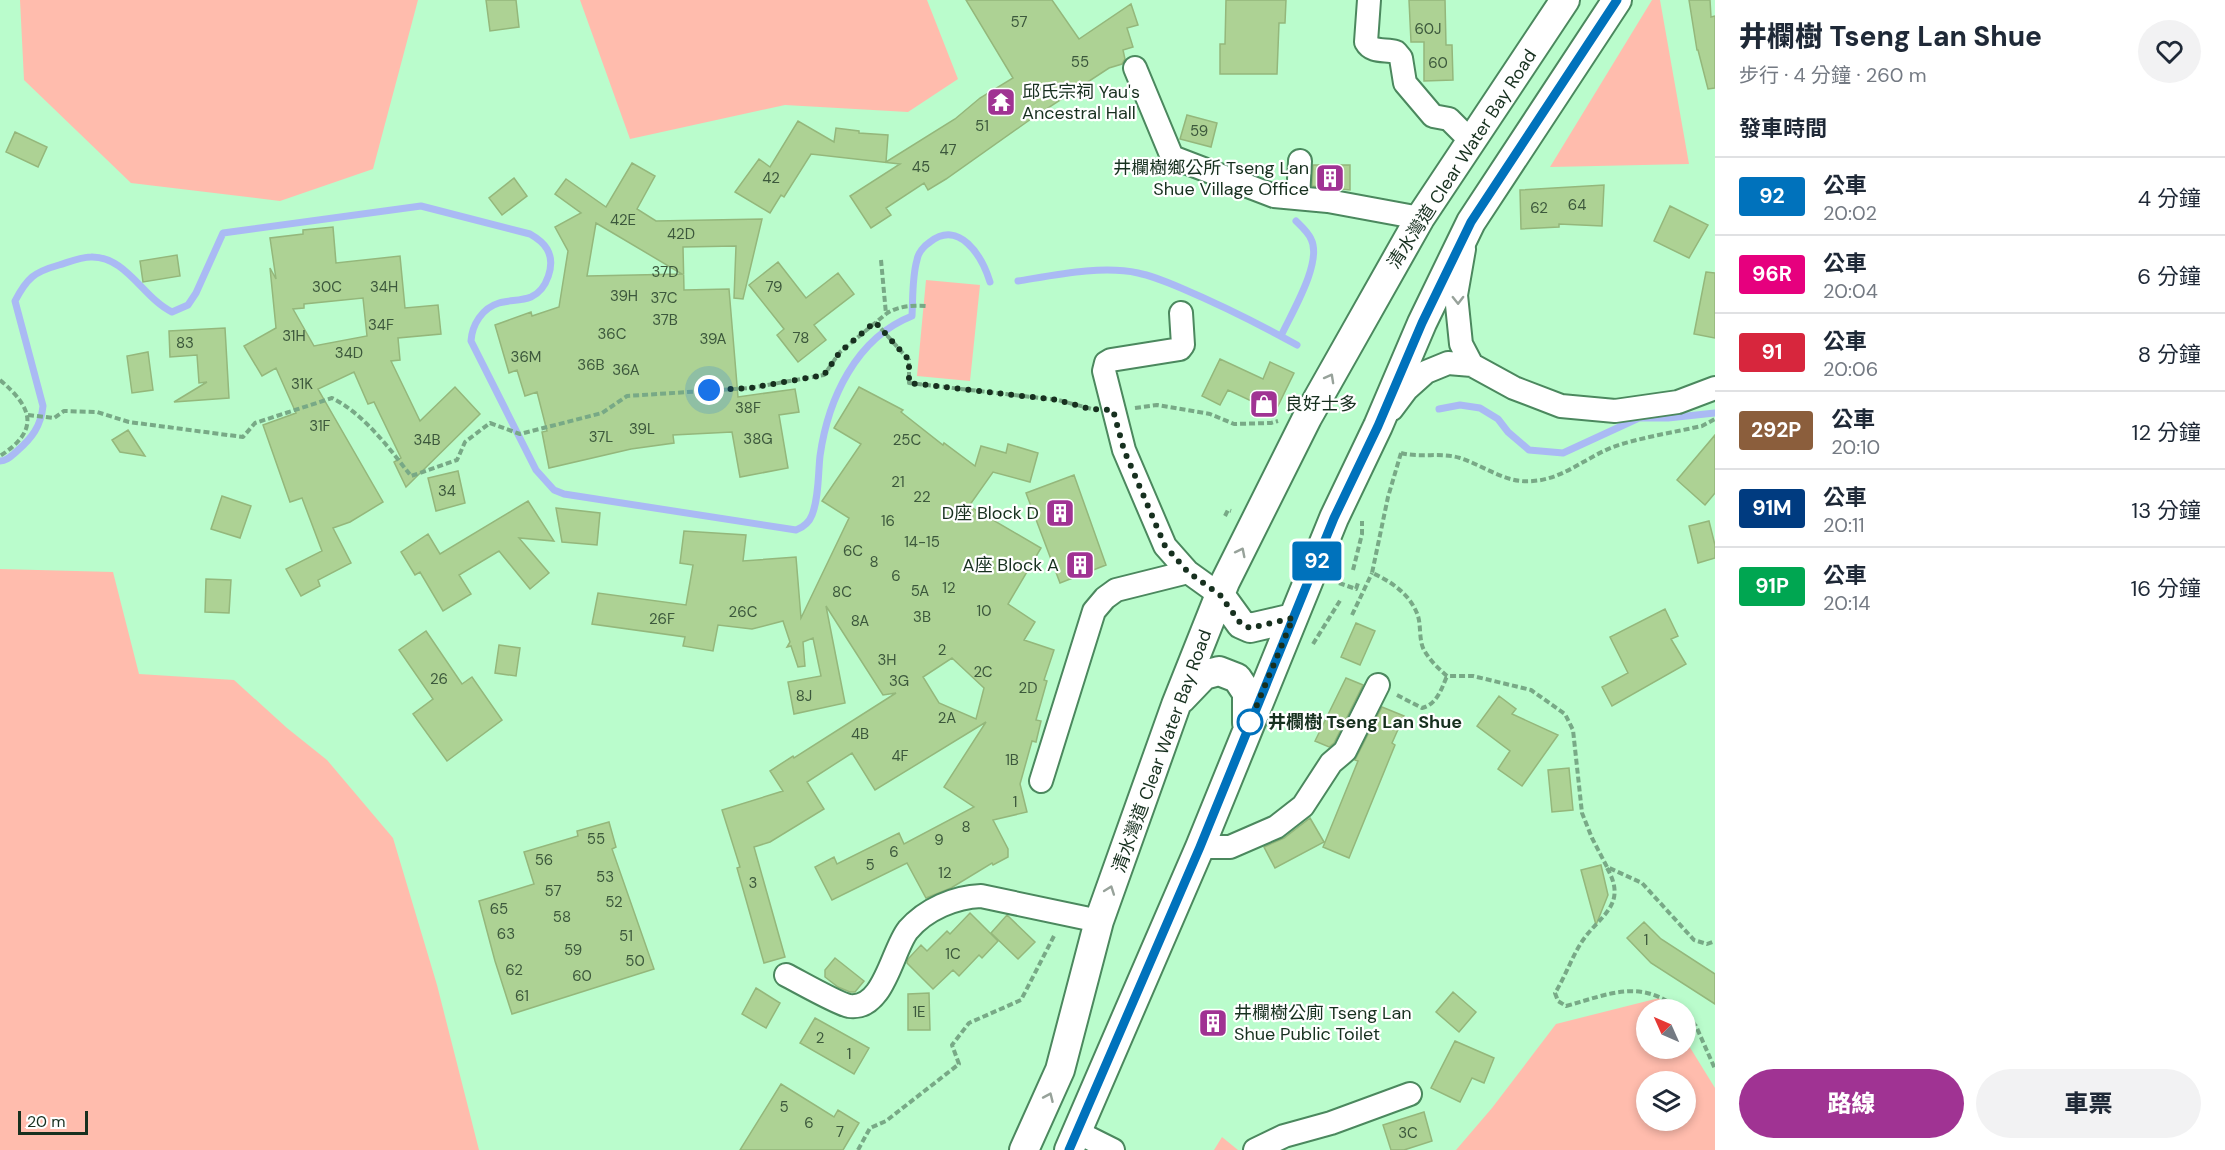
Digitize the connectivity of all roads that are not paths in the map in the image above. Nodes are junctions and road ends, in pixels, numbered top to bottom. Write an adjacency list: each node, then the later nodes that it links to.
1 (1368, 0): 5 (street)
2 (1565, 0): 5 (main road, 清水灣道 Clear Water Bay Road)
3 (1617, 0): 9 (main road)
4 (1135, 68): 7 (street)
5 (1471, 141): 8 (main road, 清水灣道 Clear Water Bay Road)
6 (1300, 161): 7 (street)
7 (1298, 198): 8 (street)
8 (1419, 218): 15 (main road, 清水灣道 Clear Water Bay Road, one-way to 8)
9 (1471, 222): 11 (street, one-way to 11); 13 (main road)
10 (1182, 313): 14 (street)
11 (1472, 365): 12 (street); 13 (street)
12 (1715, 388)
13 (1385, 438): 16 (main road)
14 (1188, 572): 15 (street); 20 (street)
15 (1220, 595): 16 (main road); 18 (main road, 清水灣道 Clear Water Bay Road)
16 (1293, 618): 19 (main road)
17 (1378, 685): 21 (street)
18 (1176, 705): 19 (main road); 22 (main road, 清水灣道 Clear Water Bay Road, one-way to 18)
19 (1247, 729): 21 (main road)
20 (1041, 781)
21 (1200, 847): 25 (main road)
22 (1099, 921): 23 (street); 27 (main road, 清水灣道 Clear Water Bay Road, one-way to 22)
23 (786, 975)
24 (1410, 1094): 26 (street)
25 (1073, 1141): 28 (street)
26 (1265, 1148)
27 (1024, 1150)
28 (1113, 1150)

